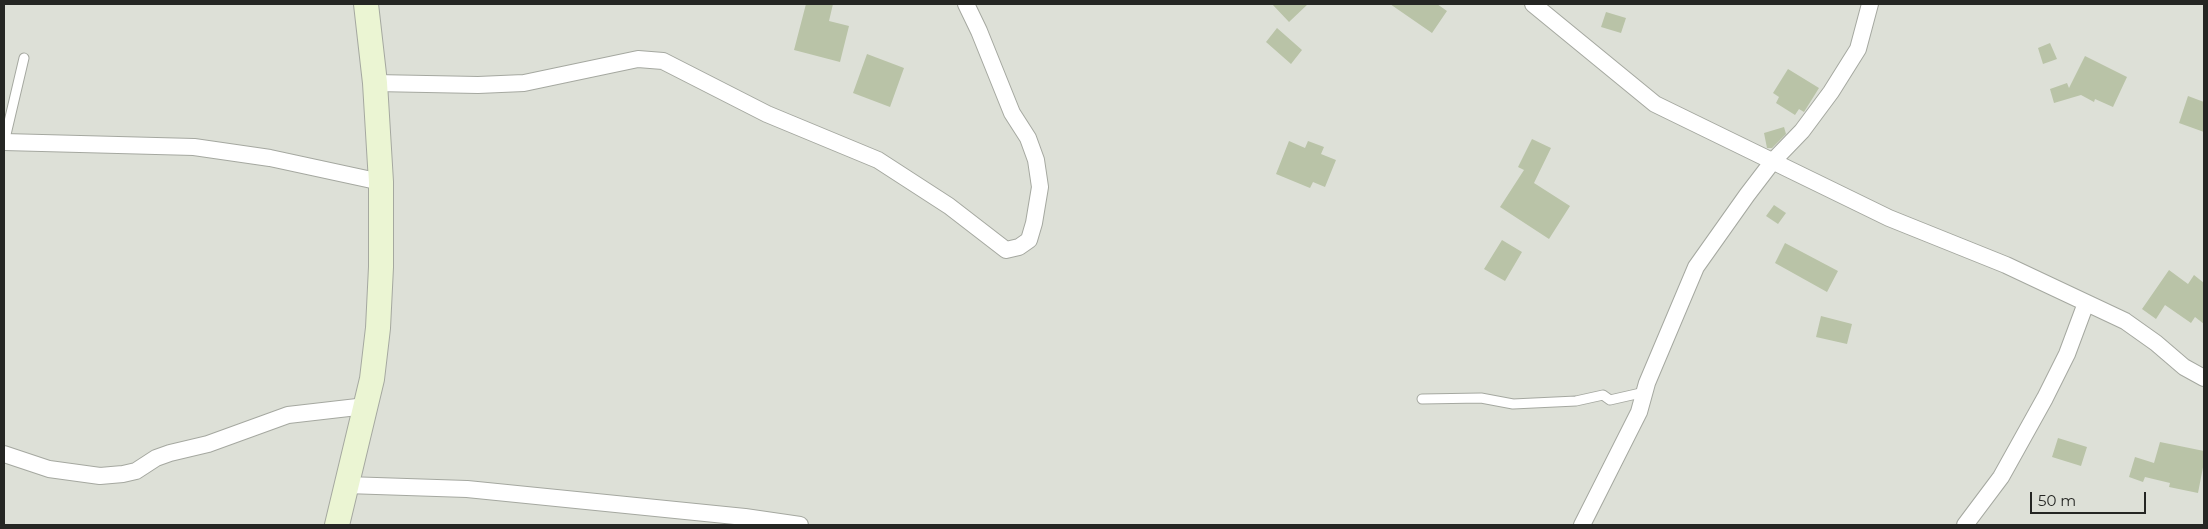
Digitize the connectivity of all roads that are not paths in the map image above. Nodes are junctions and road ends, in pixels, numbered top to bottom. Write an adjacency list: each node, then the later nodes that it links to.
1 (366, 4): 6 (street)
2 (966, 4): 6 (street)
3 (1533, 4): 8 (street)
4 (1870, 4): 8 (street)
5 (24, 58): 7 (lane)
6 (375, 82): 9 (street)
7 (4, 142): 9 (street)
8 (1773, 161): 10 (street); 12 (street)
9 (381, 182): 14 (street)
10 (2086, 303): 11 (street); 20 (street)
11 (2204, 378)
12 (1645, 392): 13 (lane); 19 (street)
13 (1422, 400)
14 (366, 406): 15 (street); 16 (street)
15 (4, 454)
16 (346, 485): 17 (street); 18 (street)
17 (337, 525)
18 (800, 525)
19 (1582, 525)
20 (1965, 525)

